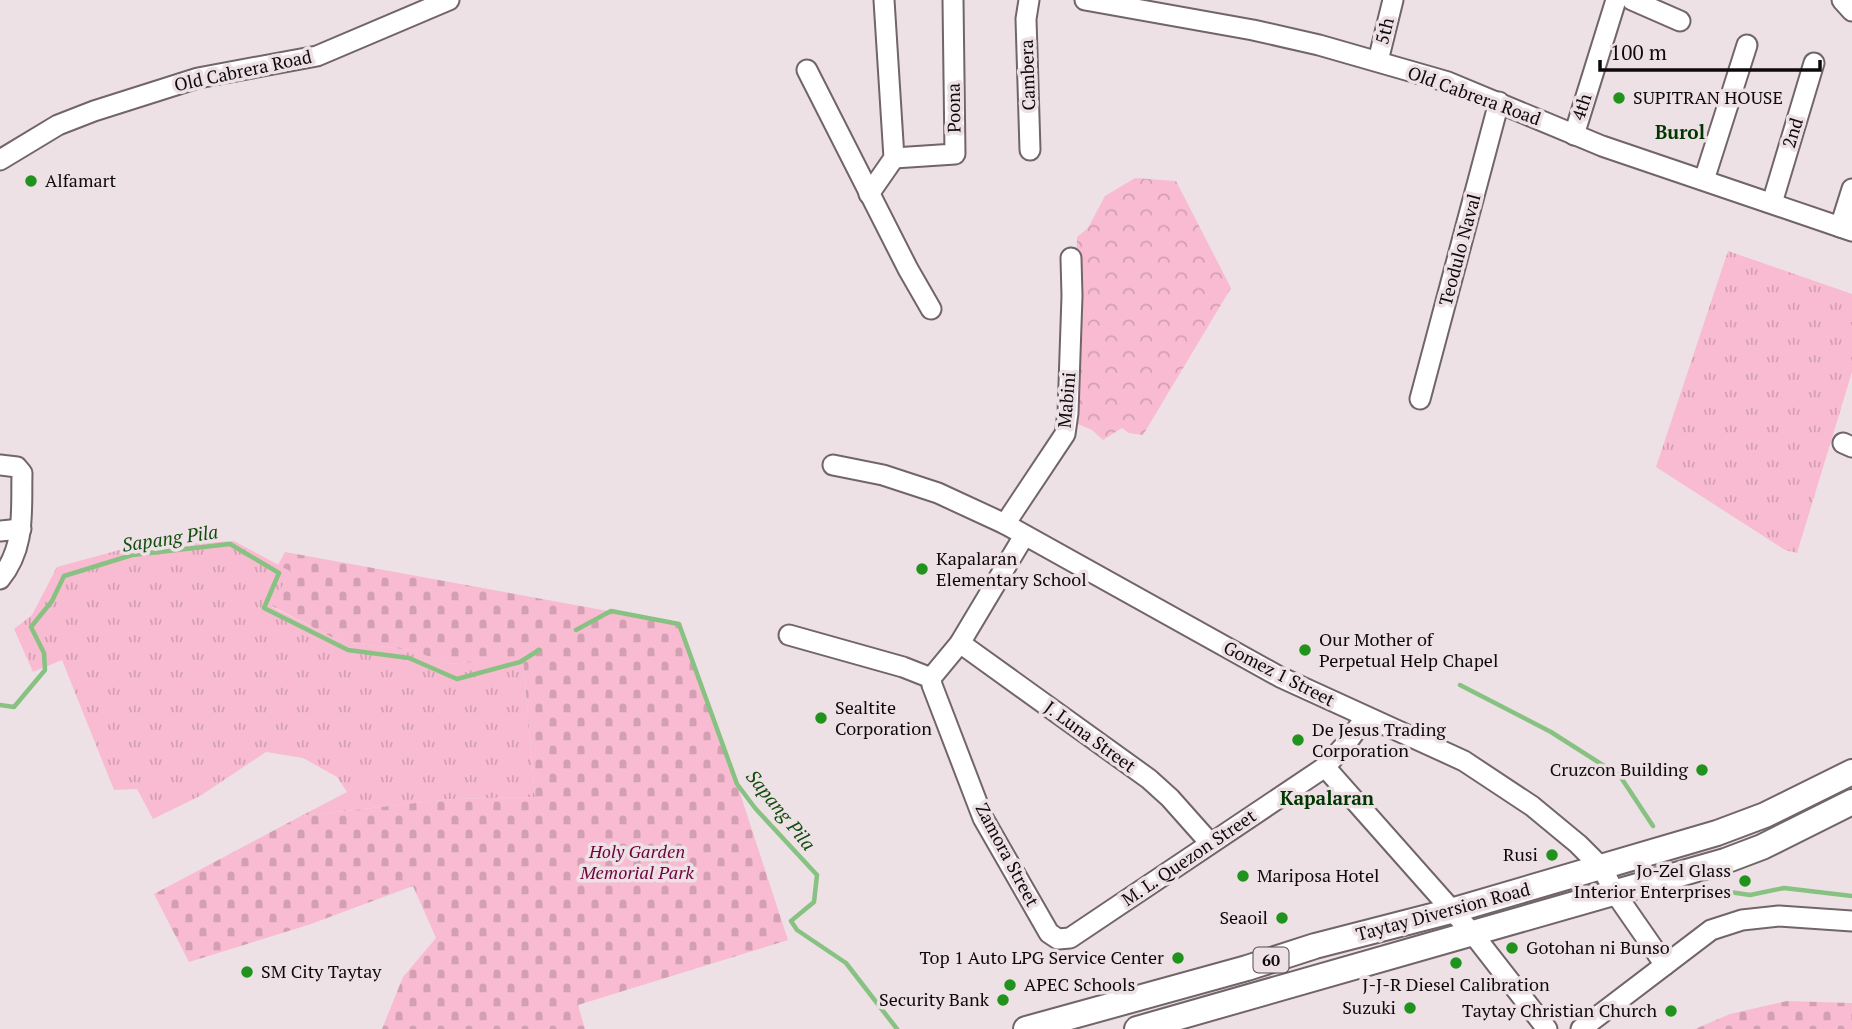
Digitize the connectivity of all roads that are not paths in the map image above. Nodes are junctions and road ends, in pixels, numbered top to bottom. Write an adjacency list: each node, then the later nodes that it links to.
1 (449, 0): 20 (street, Old Cabrera Road)
2 (884, 0): 19 (street)
3 (953, 0): 19 (street, Poona)
4 (1029, 0): 18 (street, Cambera)
5 (1085, 0): 13 (street, Old Cabrera Road)
6 (1393, 0): 13 (street, 5th)
7 (1616, 0): 17 (street, 4th)
8 (1632, 0): 11 (street)
9 (1842, 0): 10 (street)
10 (1852, 11)
11 (1680, 21)
12 (1747, 45): 21 (street)
13 (1378, 61): 16 (street, Old Cabrera Road)
14 (1814, 63): 24 (street, 2nd)
15 (807, 70): 23 (street)
16 (1499, 102): 17 (street, Old Cabrera Road); 28 (street, Teodulo Naval)
17 (1574, 135): 21 (street, Old Cabrera Road)
18 (1030, 150)
19 (894, 158): 23 (street)
20 (0, 160)
21 (1704, 180): 24 (street, Old Cabrera Road)
22 (1852, 189): 25 (street)
23 (869, 194): 27 (street)
24 (1772, 203): 25 (street, Old Cabrera Road)
25 (1846, 229)
26 (1071, 258): 31 (street, Mabini)
27 (931, 309)
28 (1420, 399)
29 (4, 465): 32 (street)
30 (833, 465): 31 (street, Gomez 1 Street)
31 (1005, 524): 34 (street, Gomez 1 Street)
32 (21, 530): 33 (street); 35 (street)
33 (0, 531)
34 (1024, 536): 37 (street); 39 (street, Gomez 1 Street)
35 (0, 579)
36 (789, 635): 38 (street)
37 (960, 643): 38 (street); 43 (street, J. Luna Street)
38 (932, 678): 49 (street, Zamora Street)
39 (1365, 718): 40 (street, M. L. Quezon Street); 44 (street, Gomez 1 Street)
40 (1325, 767): 43 (street, M. L. Quezon Street); 46 (street)
41 (1852, 772): 44 (main road, Taytay Diversion Road / 60)
42 (1852, 802): 45 (main road, Taytay Diversion Road / 60)
43 (1210, 843): 49 (street, M. L. Quezon Street)
44 (1602, 868): 45 (street, Gomez 1 Street); 46 (main road, Taytay Diversion Road / 60)
45 (1615, 893): 48 (main road, Taytay Diversion Road / 60); 50 (street, Gomez 1 Street)
46 (1451, 911): 48 (street); 51 (main road, Taytay Diversion Road / 60)
47 (1852, 921): 50 (street)
48 (1473, 934): 52 (main road, Taytay Diversion Road / 60); 53 (street)
49 (1070, 938)
50 (1665, 965): 54 (street)
51 (1026, 1029)
52 (1137, 1029)
53 (1547, 1029)
54 (1581, 1029)

